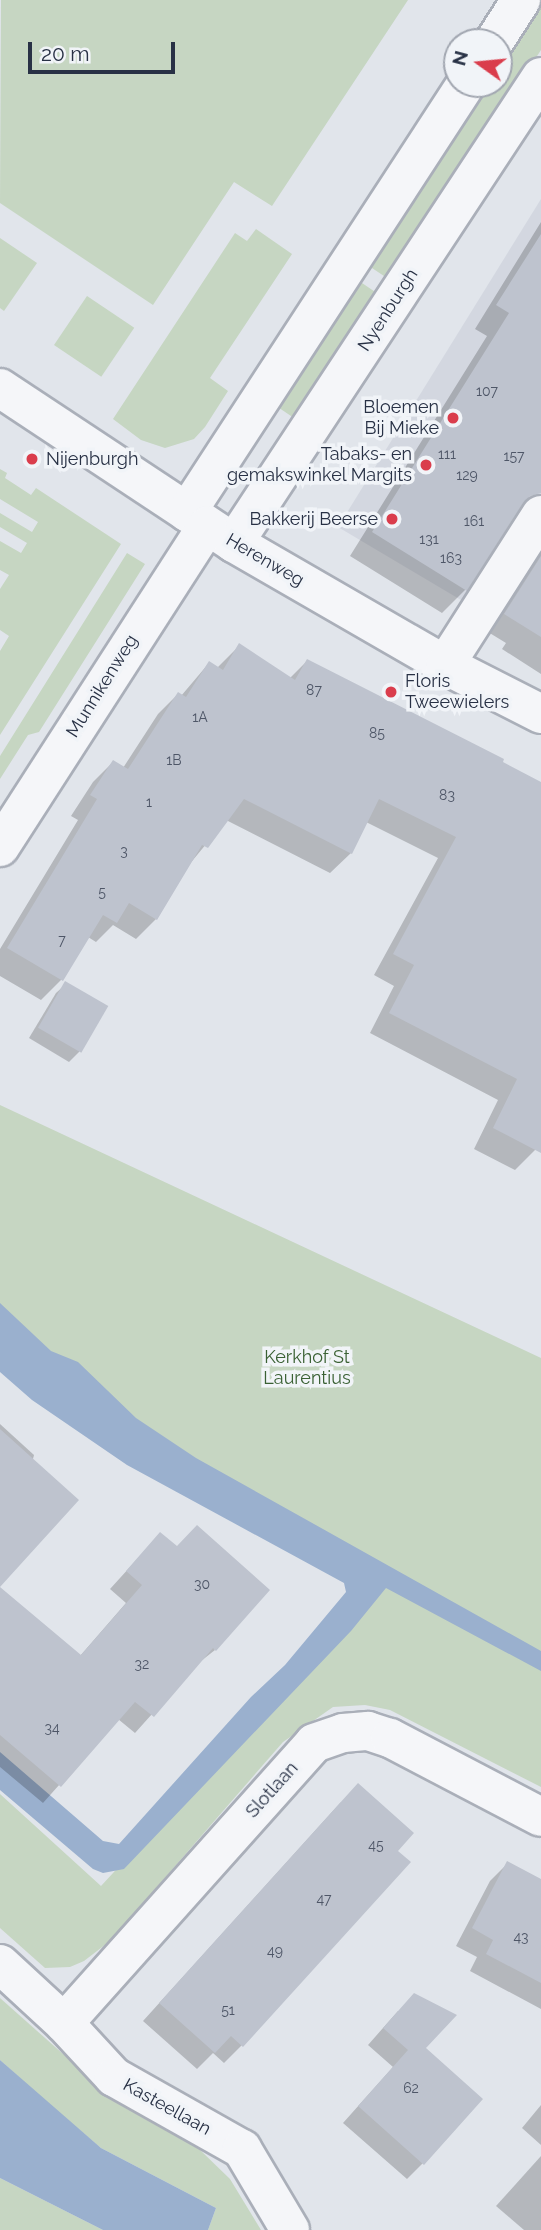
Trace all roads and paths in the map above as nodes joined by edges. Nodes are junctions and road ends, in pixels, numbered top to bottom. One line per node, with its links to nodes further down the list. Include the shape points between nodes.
1 (521, 0): 2 (street)
2 (503, 28)
3 (541, 77): 7 (street, Nyenburgh)
4 (458, 98): 7 (street)
5 (0, 388): 7 (street, Herenweg)
6 (541, 515): 8 (street)
7 (209, 527): 8 (street, Herenweg); 10 (street, Munnikenweg)
8 (445, 665): 9 (street, Herenweg)
9 (541, 714)
10 (0, 847)
11 (541, 1817): 13 (street, Slotlaan, via 390,1738 368,1731 314,1743)
12 (0, 1964): 13 (street, Kasteellaan)
13 (64, 2023): 14 (street, Kasteellaan, via 114,2077 242,2149)
14 (289, 2230)

